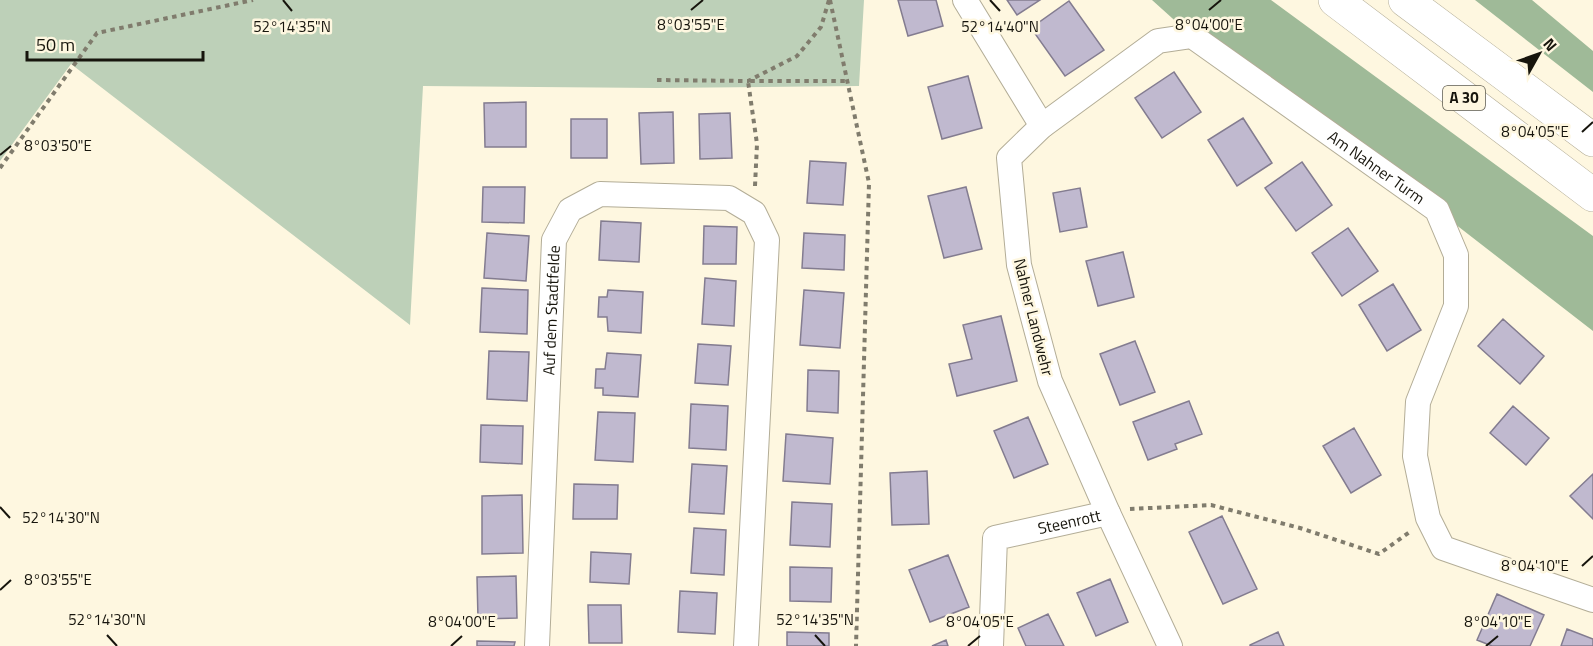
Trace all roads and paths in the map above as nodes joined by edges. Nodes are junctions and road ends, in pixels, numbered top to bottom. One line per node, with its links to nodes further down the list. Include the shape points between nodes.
1 (253, 0): 11 (path, via 97,33)
2 (830, 0): 7 (path, via 821,27 796,56); 8 (path)
3 (965, 0): 9 (street)
4 (1335, 0): 12 (highway, A 30)
5 (1405, 0): 10 (highway, A 30)
6 (657, 80): 7 (path)
7 (748, 81): 8 (path); 13 (path, via 757,144)
8 (848, 81): 19 (path, via 869,183)
9 (1041, 126): 14 (street, Nahner Landwehr, via 1009,158 1020,265 1050,381); 15 (street, Am Nahner Turm, via 1158,41 1192,36 1437,210 1456,255 1456,306 1418,402 1415,456)
10 (1593, 140)
11 (0, 168)
12 (1593, 195)
13 (754, 213): 17 (street, Auf dem Stadtfelde, via 729,198 600,194 570,210 554,240); 18 (street, via 767,240)
14 (1108, 513): 15 (path, via 1211,505 1379,554); 20 (street, Steenrott, via 995,538); 21 (street, Steenrott)
15 (1428, 518): 16 (street, Am Nahner Turm, via 1443,548)
16 (1593, 600)
17 (537, 646)
18 (746, 646)
19 (856, 646)
20 (991, 646)
21 (1170, 646)

